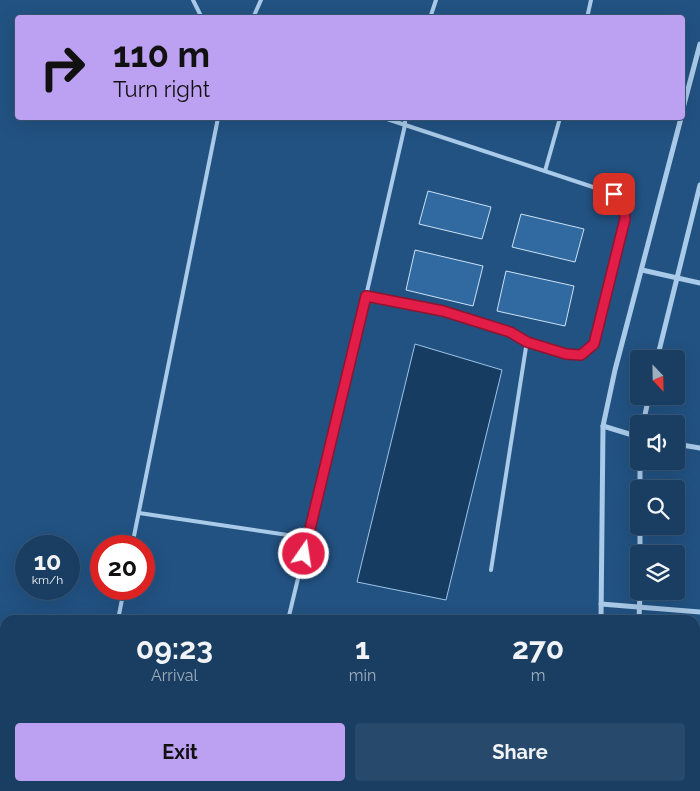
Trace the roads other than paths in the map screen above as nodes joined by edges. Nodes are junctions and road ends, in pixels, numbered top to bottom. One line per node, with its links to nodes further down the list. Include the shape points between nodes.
1 (193, 0): 5 (lane)
2 (261, 0): 6 (lane)
3 (436, 0): 7 (lane)
4 (591, 0): 8 (lane)
5 (200, 15)
6 (254, 15)
7 (431, 15)
8 (588, 15)
9 (700, 44): 10 (street)
10 (685, 101)
11 (218, 120): 29 (lane)
12 (390, 120): 16 (lane)
13 (405, 120): 16 (lane)
14 (559, 120): 17 (lane)
15 (680, 120): 19 (street)
16 (405, 125): 17 (lane); 22 (lane)
17 (545, 171): 23 (lane, via 614,194 624,208 625,219 594,344 581,355 566,354)
18 (700, 186): 20 (street)
19 (642, 270): 20 (street); 25 (street)
20 (676, 278): 21 (street); 24 (street)
21 (700, 282)
22 (366, 296): 23 (lane, via 443,311 510,332); 31 (lane)
23 (527, 342): 32 (lane)
24 (660, 350)
25 (603, 426): 26 (street); 35 (street)
26 (630, 434)
27 (685, 446): 28 (street)
28 (700, 448)
29 (139, 513): 30 (lane); 31 (lane)
30 (134, 535)
31 (308, 538): 39 (lane)
32 (491, 570)
33 (122, 600): 38 (lane)
34 (640, 600): 36 (street)
35 (601, 604): 36 (street); 40 (street)
36 (640, 607): 37 (street); 41 (street)
37 (700, 612)
38 (119, 615)
39 (289, 615)
40 (601, 615)
41 (640, 615)

